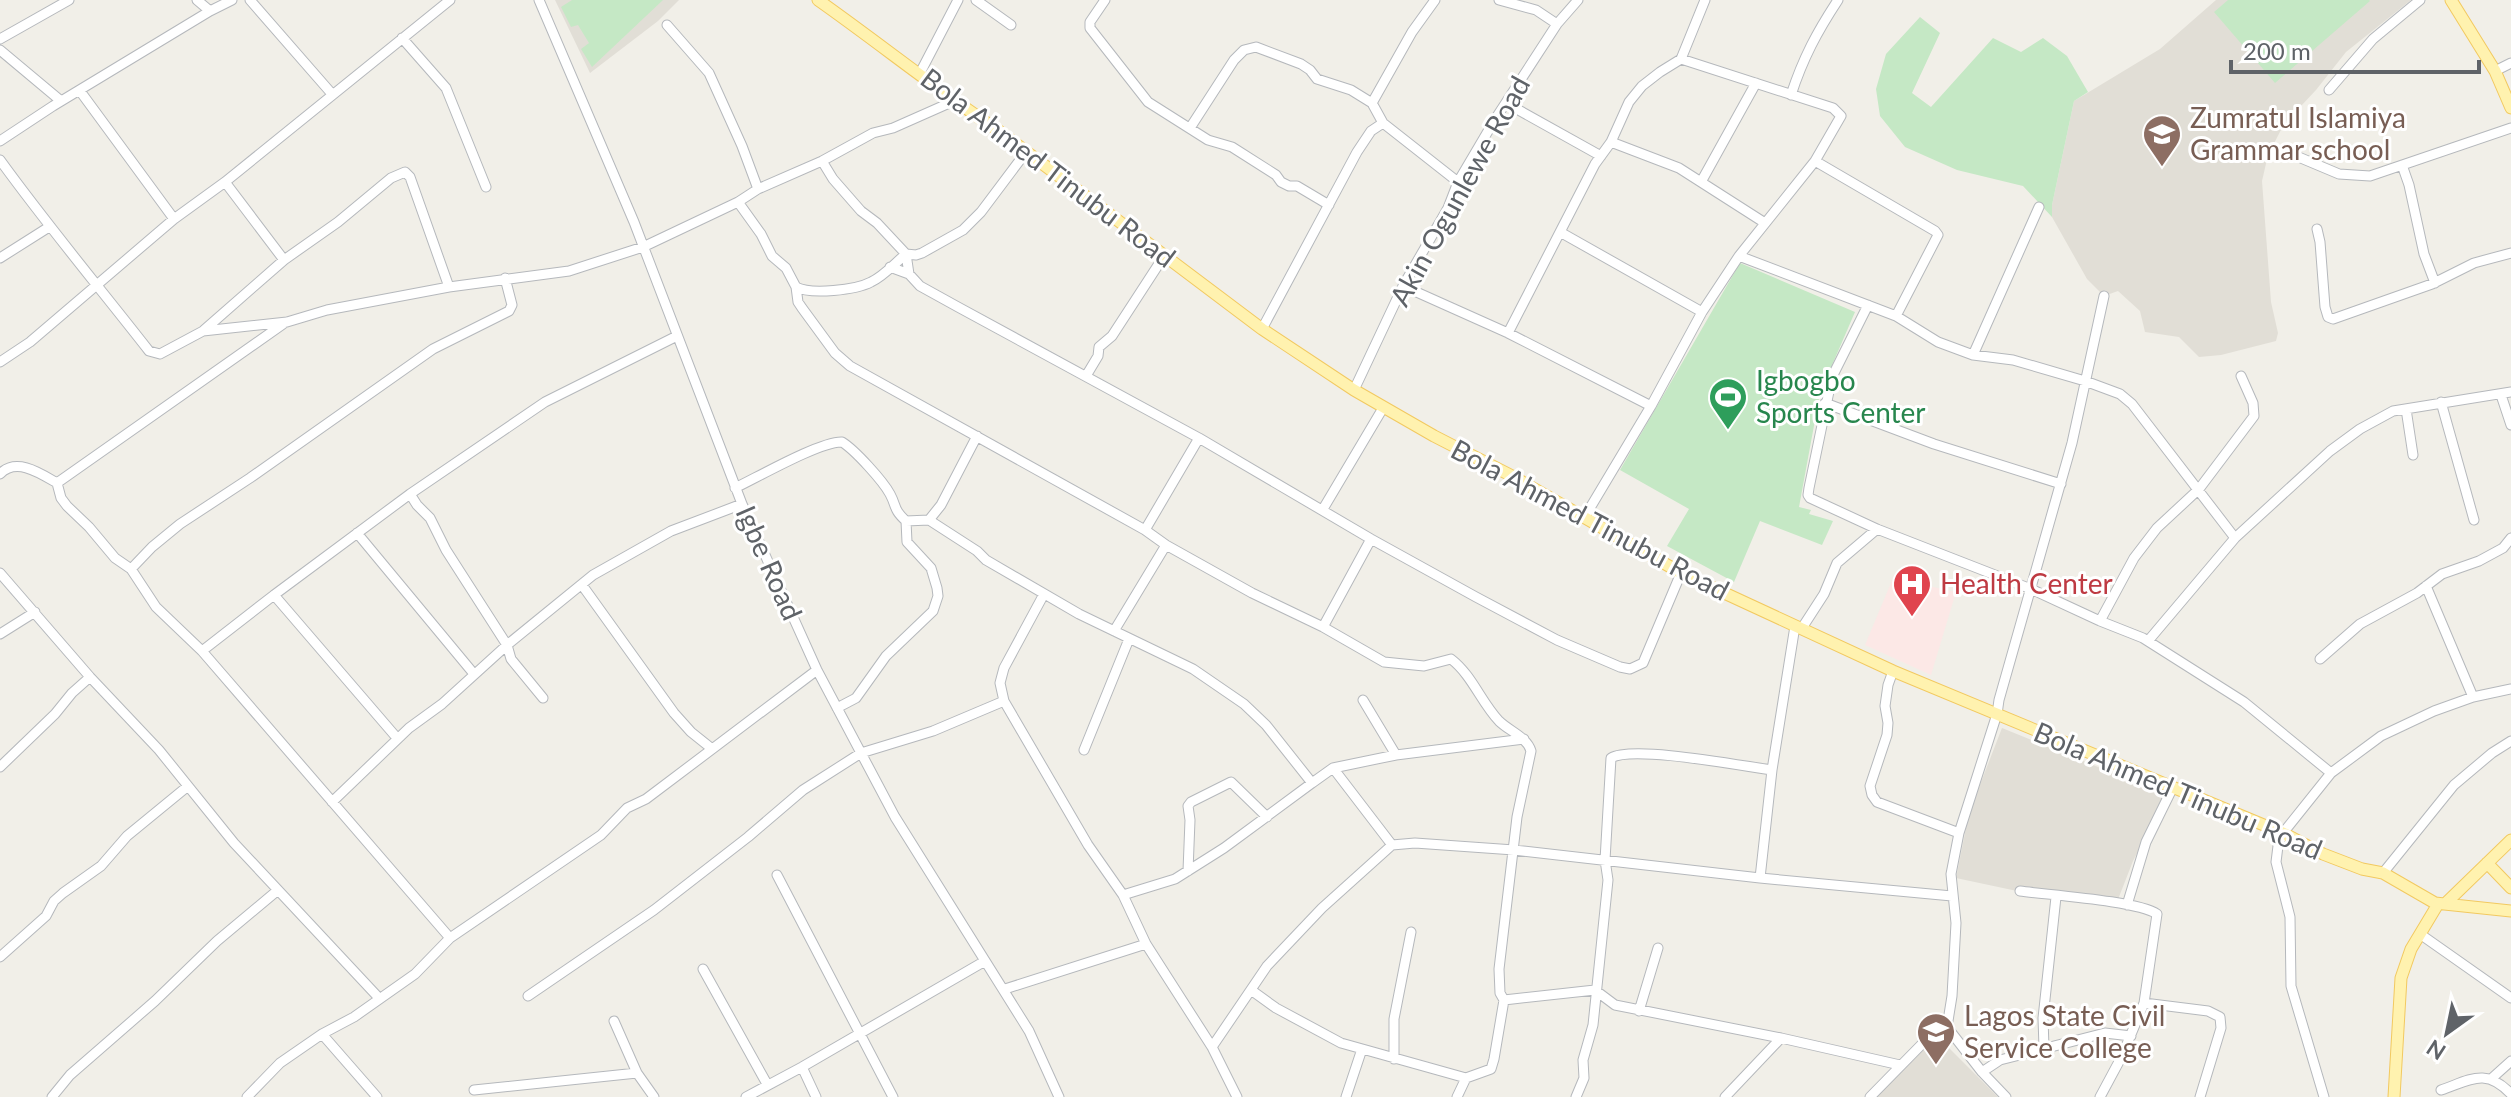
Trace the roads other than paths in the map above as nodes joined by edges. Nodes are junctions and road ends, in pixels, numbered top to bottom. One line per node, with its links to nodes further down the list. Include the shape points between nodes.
1 (69, 0): 23 (street)
2 (197, 0): 18 (street)
3 (232, 0): 18 (street)
4 (250, 0): 32 (street)
5 (450, 0): 22 (street)
6 (539, 0): 64 (street, Igbe Road)
7 (818, 0): 28 (main road, Bola Ahmed Tinubu Road)
8 (958, 0): 28 (street)
9 (976, 0): 21 (street)
10 (1105, 0): 40 (street, via 1090,28 1148,102)
11 (1435, 0): 36 (street)
12 (1499, 0): 19 (street, via 1536,10)
13 (1578, 0): 19 (street, Akin Ogunlewe Road)
14 (1705, 0): 25 (street)
15 (1838, 0): 33 (street, via 1813,39)
16 (2420, 0): 30 (street, via 2373,39)
17 (2451, 0): 27 (main road)
18 (210, 11): 31 (street)
19 (1557, 24): 37 (street, Akin Ogunlewe Road)
20 (667, 25): 55 (street, via 709,73)
21 (1011, 25)
22 (402, 38): 32 (street); 54 (street, via 446,88)
23 (0, 39)
24 (0, 50): 34 (street)
25 (1681, 59): 29 (street); 43 (street, via 1642,86)
26 (2511, 63): 27 (street)
27 (2495, 71): 38 (main road)
28 (920, 73): 35 (main road, Bola Ahmed Tinubu Road)
29 (1756, 83): 33 (street); 53 (street)
30 (2329, 90)
31 (80, 91): 34 (street); 59 (street)
32 (332, 94): 51 (street)
33 (1791, 95): 49 (street, via 1833,108 1841,116)
34 (61, 101): 42 (street)
35 (954, 101): 44 (main road, Bola Ahmed Tinubu Road); 48 (street, via 873,133)
36 (1372, 103): 39 (street); 40 (street, via 1317,79 1301,64 1256,47 1234,60)
37 (1506, 103): 46 (street); 52 (street, Akin Ogunlewe Road)
38 (2511, 108)
39 (1383, 123): 52 (street); 57 (street, via 1367,135)
40 (1190, 128): 57 (street)
41 (2511, 128): 50 (street)
42 (0, 141)
43 (1611, 142): 46 (street); 53 (street)
44 (1026, 152): 66 (street, via 963,230 922,253); 67 (main road, Bola Ahmed Tinubu Road)
45 (2289, 153): 50 (street, via 2339,174 2370,176)
46 (1601, 156): 63 (street)
47 (0, 160): 61 (street)
48 (822, 161): 55 (street); 66 (street, via 861,211)
49 (1815, 161): 60 (street); 82 (street, via 1938,235)
50 (2402, 165): 74 (street)
51 (225, 182): 59 (street); 70 (street)
52 (1458, 182): 76 (street, Akin Ogunlewe Road)
53 (1701, 182): 60 (street)
54 (486, 187)
55 (758, 189): 56 (street)
56 (738, 202): 64 (street); 78 (street)
57 (1329, 205): 84 (street)
58 (2039, 207): 88 (street)
59 (174, 219): 75 (street)
60 (1765, 223): 68 (street)
61 (49, 227): 69 (street); 75 (street)
62 (2317, 229): 74 (street, via 2330,319)
63 (1560, 232): 81 (street); 86 (street)
64 (643, 247): 73 (street, via 569,271); 87 (street, Igbe Road)
65 (2511, 253): 74 (street, via 2474,263)
66 (906, 254): 71 (street); 72 (street)
67 (1164, 256): 84 (main road, Bola Ahmed Tinubu Road); 90 (street, via 1112,336 1099,347)
68 (1739, 256): 80 (street); 81 (street)
69 (0, 258)
70 (284, 260): 77 (street, via 405,172); 85 (street)
71 (890, 267): 72 (street); 78 (street, via 863,285 816,292)
72 (909, 274): 90 (street, via 932,293)
73 (505, 278): 77 (street); 123 (street, via 509,311 433,349 180,524)
74 (2435, 283)
75 (98, 284): 85 (street, via 155,354); 89 (street)
76 (1403, 286): 86 (street); 93 (street, Akin Ogunlewe Road)
77 (449, 287): 83 (street)
78 (796, 287): 101 (street, via 802,308 850,366)
79 (2104, 296): 92 (street)
80 (1868, 305): 82 (street); 96 (street, via 1832,377)
81 (1702, 312): 97 (street)
82 (1896, 316): 88 (street, via 1938,342)
83 (287, 322): 85 (street); 105 (street)
84 (1262, 329): 93 (main road, Bola Ahmed Tinubu Road)
85 (203, 331)
86 (1508, 333): 97 (street)
87 (677, 336): 107 (street, Igbe Road); 109 (street, via 545,402)
88 (1973, 355): 92 (street, via 2013,360)
89 (0, 362)
90 (1086, 376): 102 (street)
91 (2241, 376): 108 (street, via 2254,416)
92 (2085, 381): 106 (street); 108 (street, via 2127,399)
93 (1354, 390): 98 (main road, Bola Ahmed Tinubu Road)
94 (2506, 394): 95 (street); 100 (street)
95 (2441, 402): 99 (street); 114 (street)
96 (1825, 403): 106 (street); 116 (street, via 1808,495)
97 (1651, 406): 112 (street)
98 (1383, 408): 111 (street); 112 (main road, Bola Ahmed Tinubu Road)
99 (2406, 409): 103 (street); 119 (street, via 2393,411 2330,451)
100 (2511, 425)
101 (977, 436): 113 (street); 117 (street)
102 (1199, 438): 111 (street); 117 (street)
103 (2413, 455)
104 (0, 474): 105 (street, via 16,466)
105 (57, 483): 123 (street, via 67,506)
106 (2061, 484): 128 (street)
107 (735, 488): 110 (street, Igbe Road); 115 (street, via 839,441 864,460)
108 (2199, 489): 119 (street); 132 (street, via 2134,558)
109 (410, 494): 118 (street); 139 (street)
110 (742, 504): 126 (street, via 671,531 605,566); 142 (street, Igbe Road)
111 (1323, 509): 121 (street)
112 (1584, 518): 125 (main road, Bola Ahmed Tinubu Road)
113 (929, 520): 115 (street); 129 (street)
114 (2474, 520)
115 (906, 521): 151 (street, via 907,542 931,568 937,602 886,656 856,698)
116 (1877, 529): 128 (street); 134 (street, via 1837,563 1824,594)
117 (1145, 530): 122 (street)
118 (357, 533): 130 (street); 144 (street)
119 (2235, 538): 138 (street)
120 (2511, 538): 127 (street, via 2503,548)
121 (1371, 539): 125 (street, via 1557,640 1630,669 1647,657); 133 (street)
122 (1166, 545): 133 (street); 135 (street)
123 (131, 569): 140 (street, via 156,607)
124 (0, 573): 131 (street)
125 (1681, 573): 134 (main road, Bola Ahmed Tinubu Road)
126 (582, 585): 139 (street); 156 (street, via 674,713)
127 (2426, 586): 141 (street, via 2360,624); 147 (street)
128 (2031, 589): 132 (street); 152 (street)
129 (1044, 594): 135 (street); 150 (street, via 1004,668)
130 (274, 595): 140 (street); 153 (street)
131 (35, 612): 136 (street); 145 (street)
132 (2100, 621): 138 (street)
133 (1323, 627): 154 (street, via 1384,662 1424,666 1451,659 1496,719)
134 (1798, 627): 143 (main road, Bola Ahmed Tinubu Road); 162 (street)
135 (1114, 631): 137 (street)
136 (0, 634)
137 (1129, 639): 157 (street); 164 (street, via 1193,669 1244,704)
138 (2148, 641): 163 (street, via 2244,702)
139 (507, 645): 144 (street); 148 (street, via 511,659)
140 (202, 651): 167 (street)
141 (2320, 659)
142 (817, 670): 151 (street, Igbe Road); 156 (street)
143 (1893, 671): 152 (main road, Bola Ahmed Tinubu Road); 169 (street, via 1885,706 1888,729 1870,786 1872,795 1877,802)
144 (474, 674): 153 (street)
145 (90, 677): 160 (street); 165 (street)
146 (2511, 689): 147 (street)
147 (2473, 697): 163 (street, via 2381,736)
148 (543, 698)
149 (1363, 700): 159 (street)
150 (1004, 701): 158 (street); 183 (street)
151 (837, 708): 158 (street, Igbe Road)
152 (1997, 714): 166 (main road, Bola Ahmed Tinubu Road); 169 (street)
153 (397, 738): 167 (street)
154 (1524, 739): 159 (street); 173 (street, via 1531,751)
155 (2511, 741): 177 (street, via 2454,785)
156 (711, 748): 191 (street, via 627,808 601,835)
157 (1084, 750)
158 (861, 753): 195 (street, Igbe Road); 200 (street, via 803,790 654,910)
159 (1396, 755): 161 (street)
160 (0, 767)
161 (1333, 768): 164 (street); 172 (street)
162 (1772, 770): 174 (street, via 1660,756 1613,756); 179 (street)
163 (2331, 773): 170 (street)
164 (1312, 783): 168 (street)
165 (188, 786): 181 (street); 194 (street, via 127,836 101,866 54,901 46,916)
166 (2173, 787): 170 (main road, Bola Ahmed Tinubu Road); 187 (street, via 2146,842)
167 (332, 802): 191 (street)
168 (1267, 817): 176 (street); 176 (street, via 1231,782 1191,802)
169 (1959, 833): 184 (street)
170 (2283, 833): 177 (main road, Bola Ahmed Tinubu Road, via 2323,854); 246 (street, via 2276,862 2290,917 2291,986)
171 (2511, 840): 175 (main road)
172 (1392, 845): 173 (street); 198 (street, via 1322,908)
173 (1514, 850): 174 (street); 203 (street, via 1499,969)
174 (1605, 860): 179 (street); 199 (street, via 1608,880)
175 (2487, 863): 180 (main road); 186 (main road)
176 (1188, 871): 183 (street)
177 (2383, 873): 186 (main road, Bola Ahmed Tinubu Road)
178 (777, 875): 208 (street)
179 (1760, 878): 184 (street)
180 (2511, 888)
181 (278, 890): 201 (street); 228 (street, via 70,1075)
182 (2020, 891): 185 (street)
183 (1123, 895): 192 (street)
184 (1952, 896): 207 (street, via 1956,923)
185 (2056, 897): 187 (street); 213 (street)
186 (2442, 904): 188 (main road); 189 (main road)
187 (2127, 905): 204 (street, via 2157,914)
188 (2511, 911)
189 (2422, 930): 202 (street); 247 (main road, via 2401,978)
190 (1411, 932): 215 (street, via 1394,1019)
191 (450, 938): 201 (street, via 415,974)
192 (1146, 944): 197 (street); 212 (street)
193 (1658, 948): 205 (street)
194 (0, 957)
195 (985, 961): 197 (street, Igbe Road); 208 (street)
196 (703, 969): 224 (street)
197 (1005, 989): 236 (street, Igbe Road)
198 (1251, 990): 212 (street); 214 (street, via 1341,1043)
199 (1595, 990): 203 (street); 205 (street, via 1615,1005); 240 (street, via 1584,1078)
200 (528, 996)
201 (379, 998): 209 (street)
202 (2511, 998)
203 (1504, 1000): 221 (street, via 1493,1064)
204 (2144, 1003): 210 (street); 245 (street, via 2220,1017)
205 (1639, 1011): 211 (street)
206 (614, 1021): 220 (street)
207 (1947, 1027): 217 (street); 219 (street)
208 (860, 1033): 218 (street); 235 (street)
209 (322, 1034): 229 (street, via 280,1063); 230 (street)
210 (2131, 1036): 213 (street, via 2105,1033); 244 (street)
211 (1781, 1038): 217 (street); 241 (street)
212 (1212, 1047): 237 (street)
213 (2044, 1048): 219 (street, via 2000,1060)
214 (1362, 1049): 215 (street); 238 (street)
215 (1394, 1059): 221 (street)
216 (2511, 1061): 222 (street)
217 (1900, 1065): 242 (street)
218 (802, 1067): 224 (street); 234 (street)
219 (1982, 1072): 243 (street)
220 (637, 1073): 223 (street); 232 (street)
221 (1466, 1078): 239 (street)
222 (2491, 1079): 226 (street, via 2475,1076); 227 (street)
223 (545, 1084): 225 (street); 231 (street)
224 (767, 1084): 233 (street)
225 (474, 1090)
226 (2441, 1090)
227 (2511, 1094)
228 (52, 1097)
229 (247, 1097)
230 (377, 1097)
231 (536, 1097)
232 (654, 1097)
233 (746, 1097)
234 (816, 1097)
235 (893, 1097)
236 (1059, 1097)
237 (1237, 1097)
238 (1346, 1097)
239 (1457, 1097)
240 (1576, 1097)
241 (1725, 1097)
242 (1870, 1097)
243 (2006, 1097)
244 (2100, 1097)
245 (2200, 1097)
246 (2324, 1097)
247 (2394, 1097)

